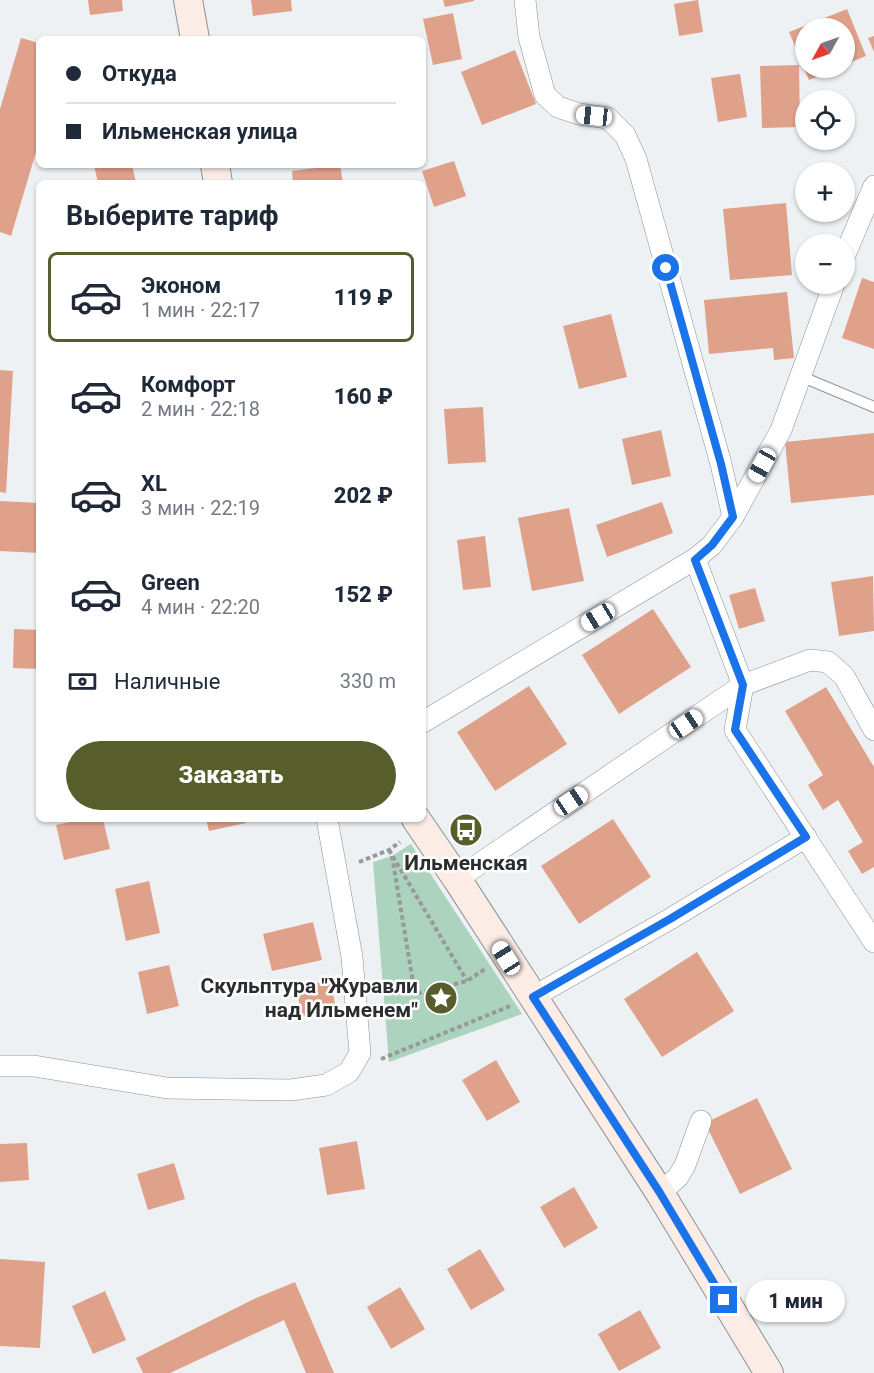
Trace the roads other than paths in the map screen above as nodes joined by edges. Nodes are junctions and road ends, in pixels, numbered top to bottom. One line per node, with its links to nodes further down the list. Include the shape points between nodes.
1 (188, 0): 3 (main road)
2 (525, 0): 9 (street, via 529,37 545,94 558,107 609,118 625,135 636,159)
3 (194, 36)
4 (874, 186): 5 (street)
5 (854, 234)
6 (830, 294): 7 (street)
7 (800, 376): 8 (lane); 9 (street, via 781,430)
8 (874, 407)
9 (733, 517): 10 (street)
10 (695, 560): 11 (street); 12 (street)
11 (743, 685): 13 (street, via 810,660 828,662 843,676); 16 (street, via 735,730); 17 (street)
12 (426, 720)
13 (874, 730)
14 (327, 822): 20 (street, via 352,957 360,1053 349,1072 326,1085 291,1090 167,1088 34,1066)
15 (419, 824): 17 (main road)
16 (806, 837): 18 (street); 19 (street)
17 (457, 879): 19 (main road)
18 (874, 942)
19 (533, 997): 22 (main road)
20 (0, 1066)
21 (701, 1121): 22 (street, via 685,1165)
22 (660, 1193): 23 (main road)
23 (769, 1373)

